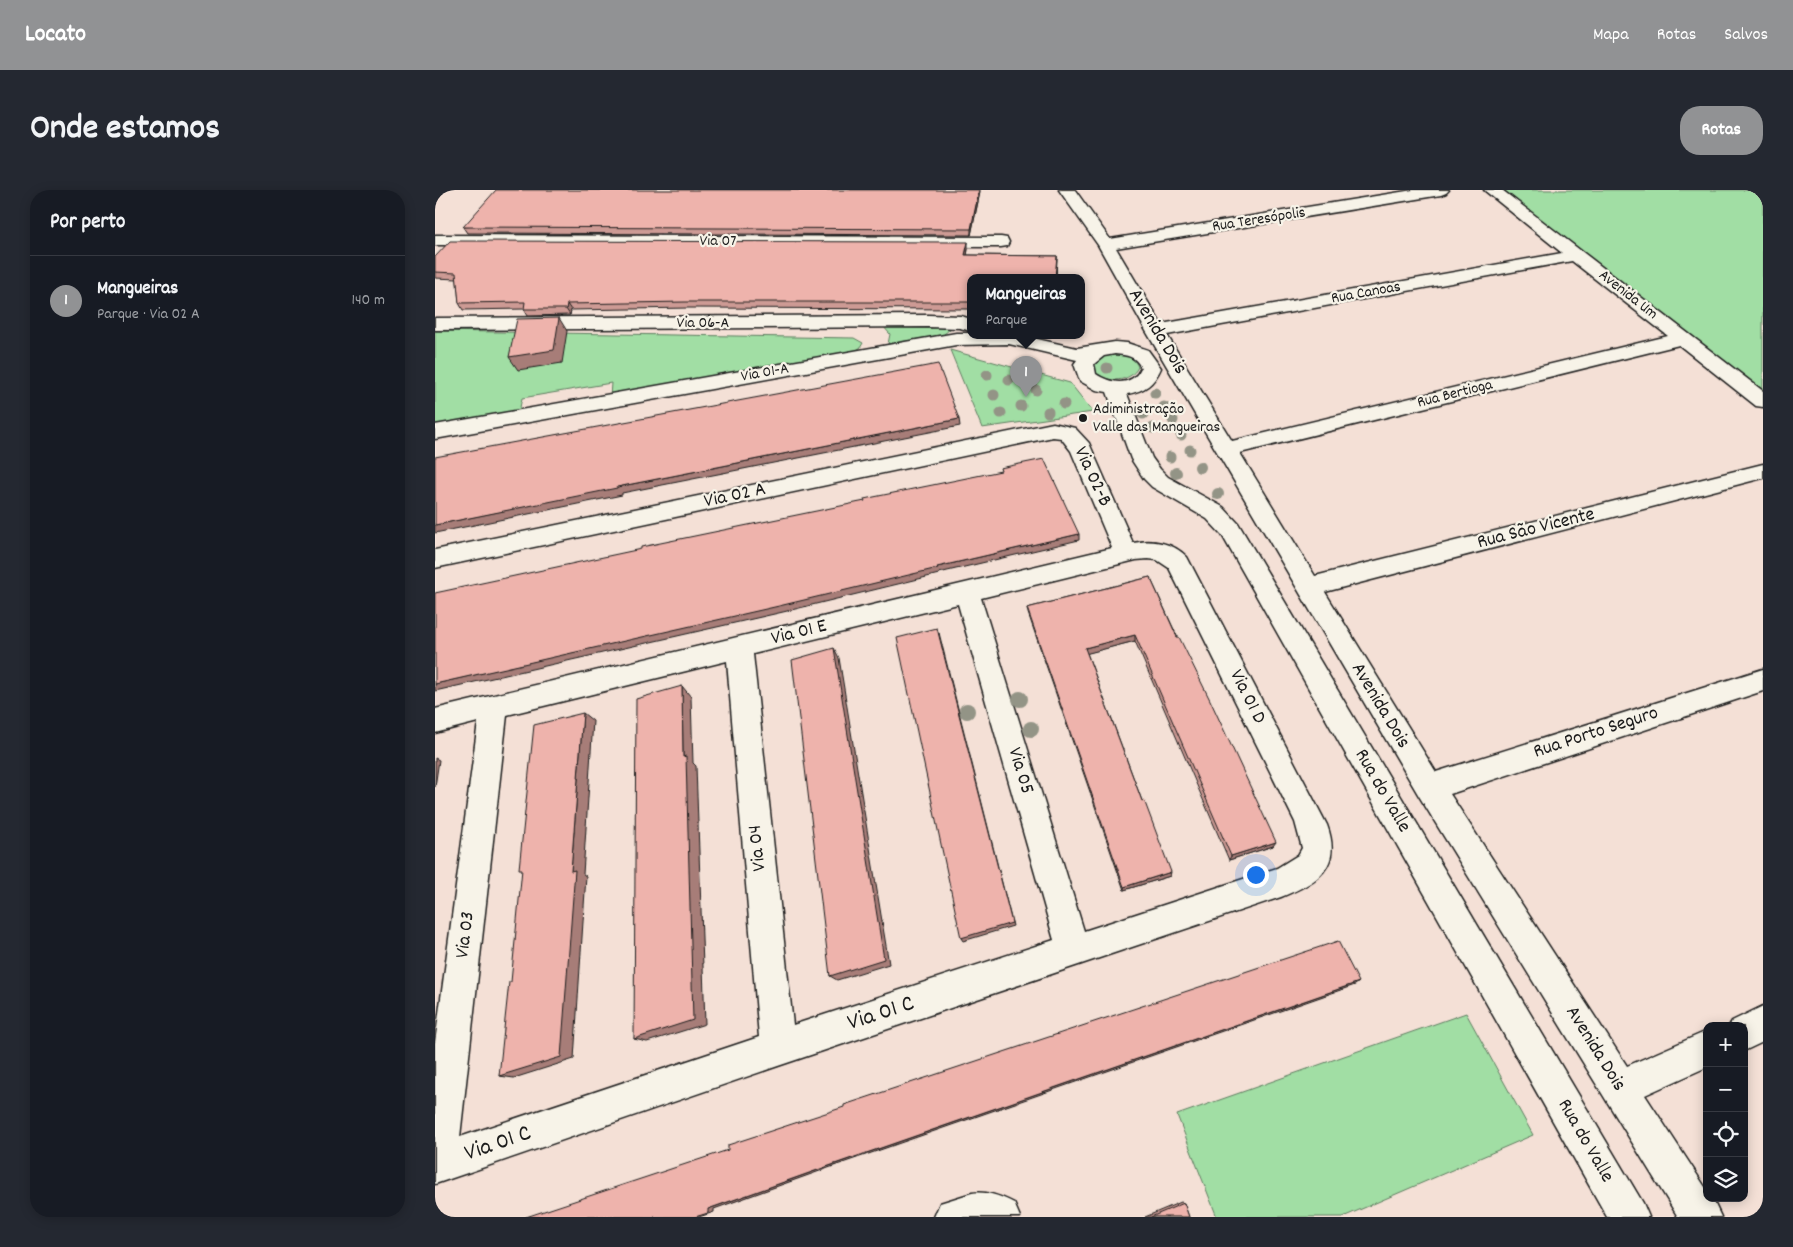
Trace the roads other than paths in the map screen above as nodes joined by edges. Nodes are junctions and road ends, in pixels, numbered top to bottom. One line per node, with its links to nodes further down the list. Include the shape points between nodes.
1 (1067, 190): 6 (street, Avenida Dois)
2 (1441, 190): 6 (street, Rua Teresópolis)
3 (1492, 190): 7 (street, Avenida Um)
4 (435, 240): 5 (street, Via 07)
5 (1001, 242)
6 (1106, 245): 11 (street, Avenida Dois)
7 (1577, 255): 11 (street, Rua Canoas); 12 (street, Avenida Um)
8 (850, 322): 9 (street, Via 06-A); 10 (street, Via 06-A); 21 (street, via 869,328 876,340 868,350)
9 (435, 324)
10 (967, 324)
11 (1155, 331): 27 (street, Avenida Dois)
12 (1683, 338): 24 (street, Avenida Um); 27 (street, Rua Bertioga)
13 (967, 339): 21 (street, Via 01-A)
14 (992, 339): 22 (street, via 1001,349 1020,357 1074,370)
15 (1013, 339): 18 (street)
16 (1038, 339): 18 (street)
17 (1077, 339): 19 (street)
18 (1025, 342): 20 (street, via 1077,354)
19 (1115, 348): 20 (street); 23 (street, via 1136,351 1144,356 1151,368 1136,385)
20 (1095, 352): 22 (street, via 1084,364)
21 (849, 358): 25 (street, Via 01-A)
22 (1087, 377): 23 (street, via 1103,386)
23 (1115, 388): 49 (street, Rua do Valle, via 1136,445 1152,474 1160,482 1215,513 1230,529)
24 (1763, 401)
25 (435, 432)
26 (1035, 432): 30 (street, Via 02-B, via 1063,431 1073,437 1081,448); 31 (street, Via 02 A)
27 (1227, 449): 32 (street, Avenida Dois)
28 (1763, 471): 32 (street, Rua São Vicente)
29 (1163, 551): 30 (street, Via 01 E, via 1144,550); 39 (street, Via 01 D, via 1178,563 1298,798 1314,832)
30 (1126, 554): 33 (street, Via 01 E)
31 (435, 559)
32 (1308, 587): 38 (street, Avenida Dois)
33 (967, 592): 34 (street, Via 01 E); 40 (street, Via 05)
34 (739, 648): 36 (street, Via 01 E); 43 (street, Via 04)
35 (1763, 680): 38 (street, Rua Porto Seguro)
36 (494, 706): 37 (street, Via 01 E); 46 (street, Via 03)
37 (435, 720)
38 (1429, 787): 45 (street, Avenida Dois)
39 (1317, 852): 40 (street, Via 01 C, via 1313,863 1297,876)
40 (1073, 950): 43 (street, Via 01 C)
41 (1763, 1024): 42 (street)
42 (1748, 1031)
43 (778, 1048): 46 (street, Via 01 C)
44 (1703, 1051): 45 (street)
45 (1620, 1088): 50 (street, Avenida Dois)
46 (437, 1164)
47 (954, 1217): 48 (street, via 989,1212)
48 (1000, 1217)
49 (1629, 1217)
50 (1701, 1217)

